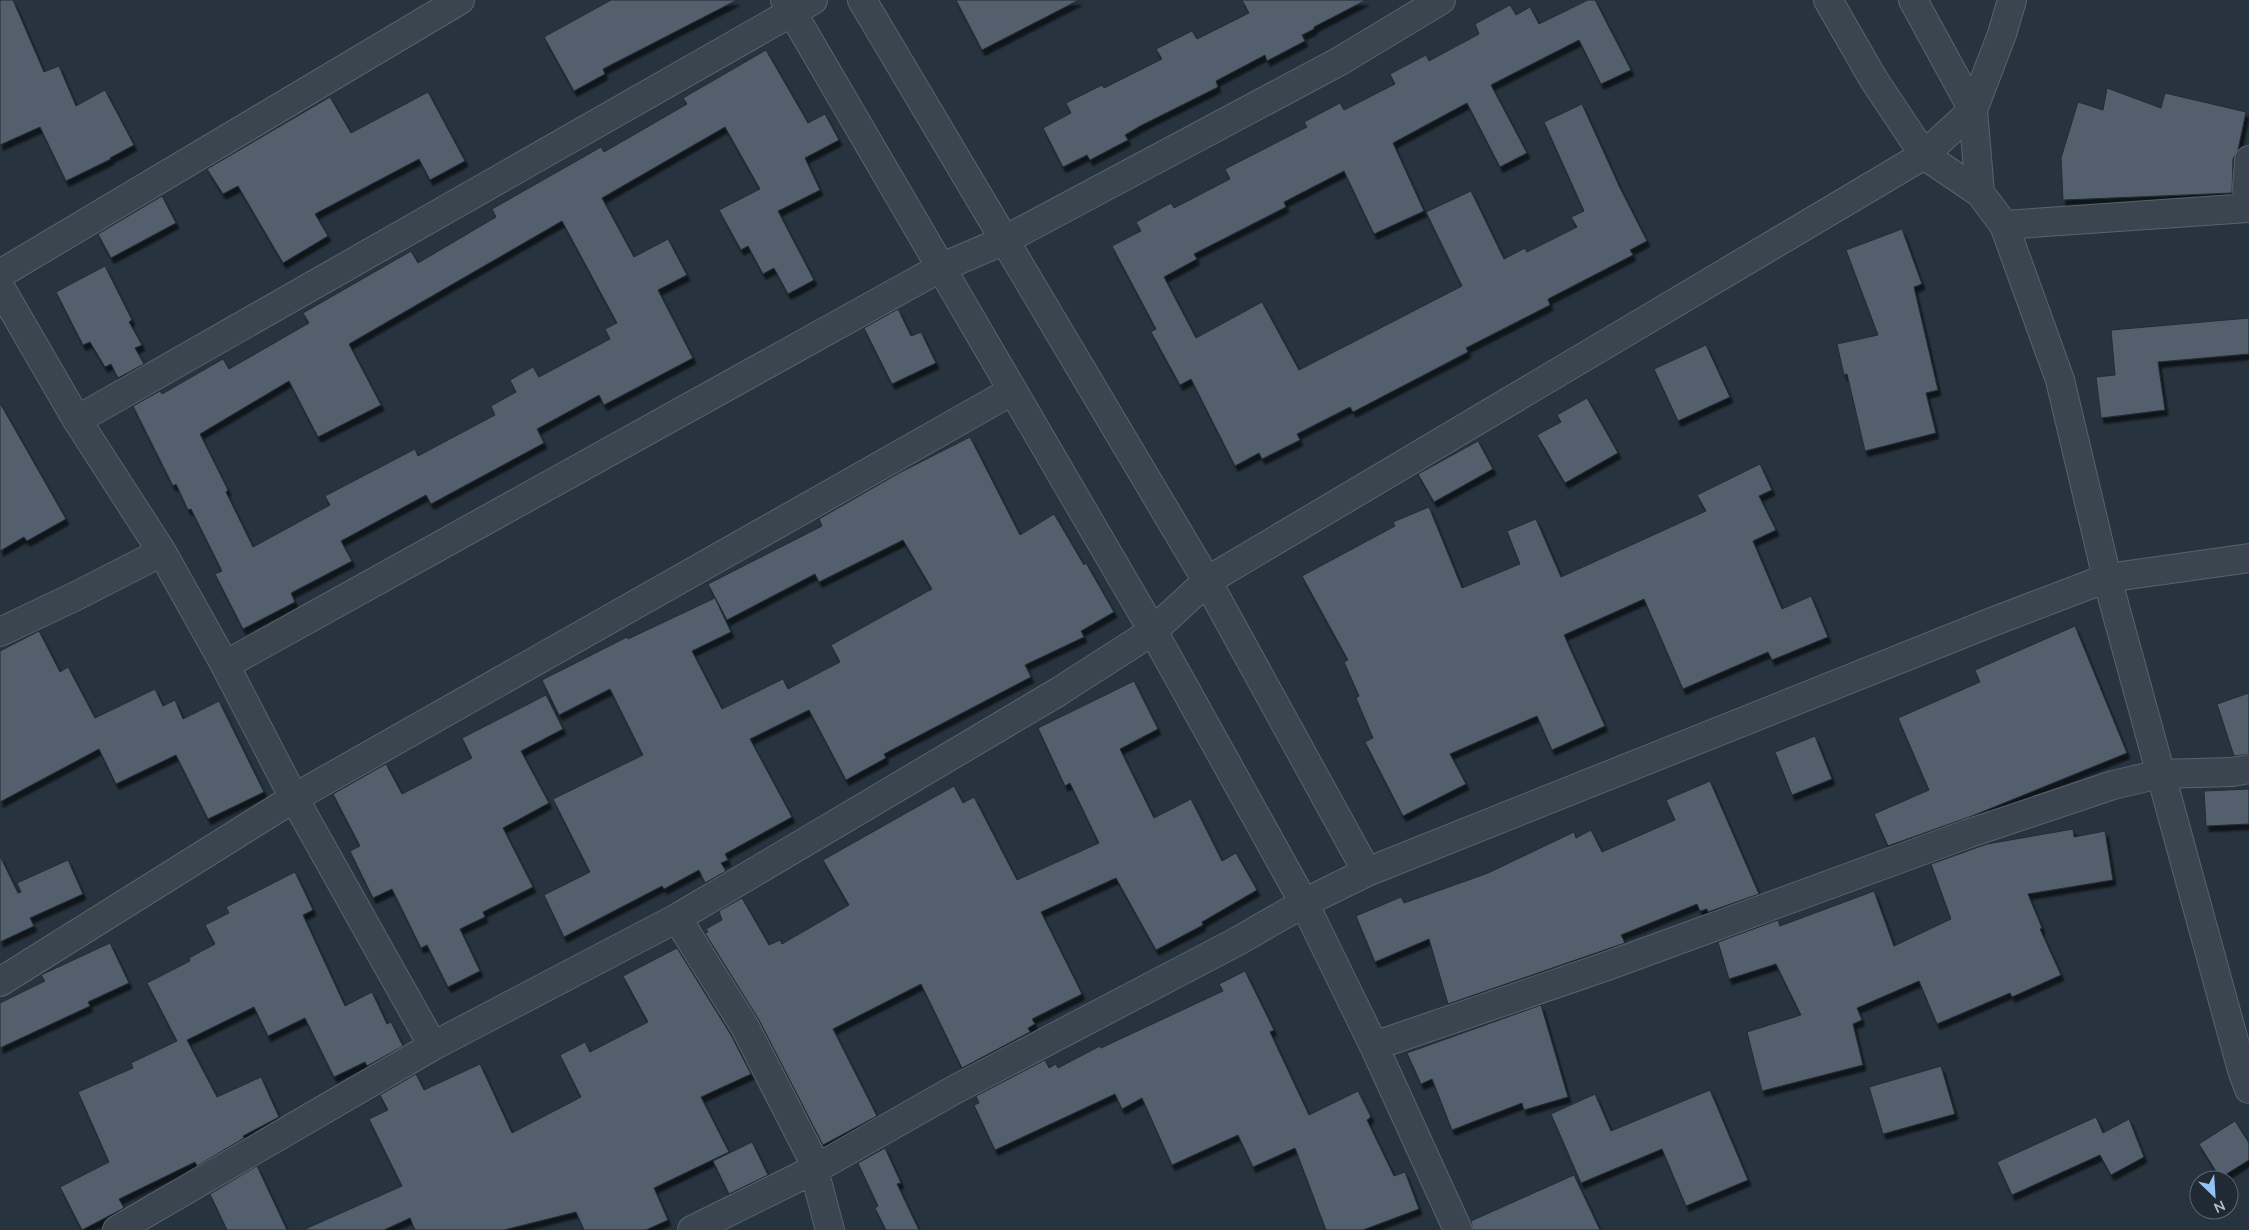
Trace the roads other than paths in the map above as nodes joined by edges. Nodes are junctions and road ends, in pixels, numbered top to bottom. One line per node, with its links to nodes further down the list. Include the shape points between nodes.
1 (460, 0): 16 (street)
2 (862, 0): 14 (street)
3 (1828, 0): 9 (street, via 1874,80)
4 (1913, 0): 8 (street)
5 (2012, 0): 8 (street)
6 (796, 4): 15 (street); 19 (street)
7 (1427, 4): 14 (street, via 1340,61)
8 (1973, 110): 9 (street); 11 (street)
9 (1924, 155): 11 (street); 23 (street)
10 (2249, 160): 12 (street)
11 (1980, 193): 13 (street)
12 (2249, 208): 13 (street)
13 (2004, 225): 22 (street, via 2060,380)
14 (1003, 240): 15 (street); 23 (street)
15 (940, 268): 18 (street); 26 (street)
16 (0, 274)
17 (0, 287): 19 (street)
18 (1012, 391): 25 (street); 29 (street)
19 (77, 420): 20 (street)
20 (162, 552): 24 (street); 26 (street)
21 (2249, 558): 22 (street)
22 (2107, 578): 28 (street); 30 (street)
23 (1207, 581): 25 (street); 30 (street)
24 (0, 632)
25 (1153, 632): 31 (street); 32 (street, via 1058,692)
26 (224, 665): 29 (street)
27 (2249, 769): 28 (street)
28 (2160, 774): 35 (street, via 2113,785 1967,834 1610,965); 36 (street)
29 (294, 798): 33 (street); 34 (street)
30 (1367, 872): 31 (street)
31 (1304, 902): 35 (street); 37 (street, via 1236,942 954,1090)
32 (677, 918): 34 (street); 37 (street, via 745,1027)
33 (0, 982)
34 (433, 1046): 38 (street)
35 (1374, 1046): 41 (street)
36 (2249, 1089)
37 (815, 1169): 39 (street); 40 (street)
38 (117, 1230)
39 (692, 1230)
40 (830, 1230)
41 (1458, 1230)

